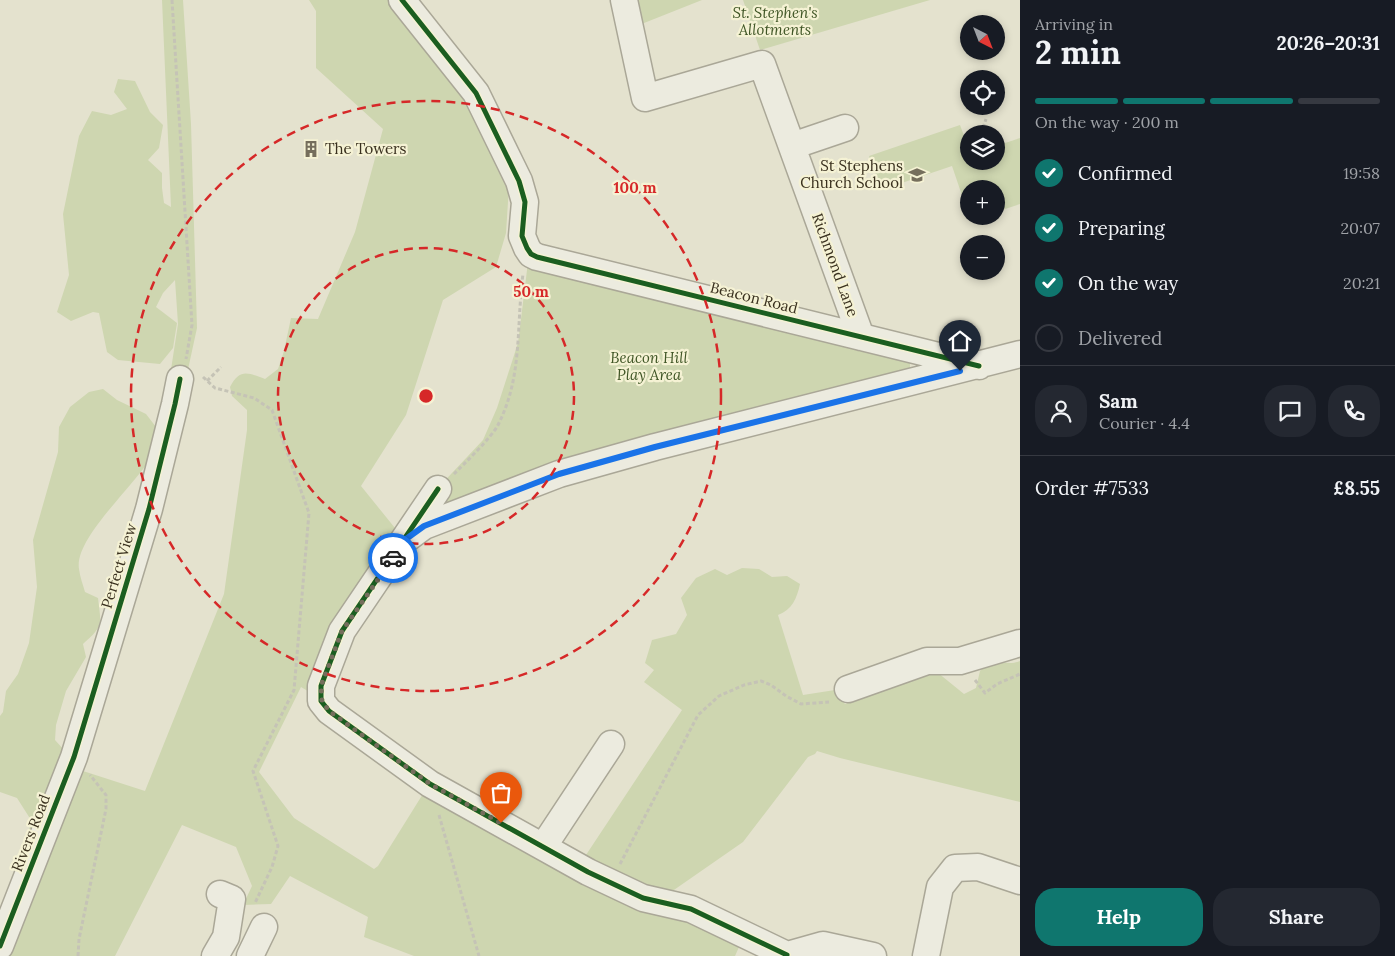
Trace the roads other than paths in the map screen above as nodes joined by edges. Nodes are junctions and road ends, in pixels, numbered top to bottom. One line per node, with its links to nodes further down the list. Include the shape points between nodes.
1 (402, 0): 5 (street, Beacon Road, via 476,92 519,181 525,202 522,236 531,254)
2 (624, 0): 4 (street, Richmond Lane, via 645,98 762,64)
3 (844, 128): 4 (street)
4 (792, 146): 5 (street, Richmond Lane)
5 (860, 337): 7 (street, Beacon Road)
6 (1020, 354): 7 (street)
7 (979, 366): 10 (street, via 559,474 424,526)
8 (180, 379): 14 (street, Perfect View, via 149,509)
9 (438, 489): 10 (street)
10 (406, 539): 15 (street, via 342,631 321,686 322,701 329,711 430,784)
11 (1020, 644): 12 (street, via 960,661 927,661)
12 (851, 688)
13 (611, 744): 15 (street)
14 (74, 758): 19 (street, Rivers Road)
15 (543, 847): 20 (street, via 643,898 691,909)
16 (1020, 881): 24 (street, via 978,867 955,868 940,886)
17 (220, 894): 21 (street, via 232,899 226,937)
18 (264, 928): 22 (street)
19 (0, 946)
20 (786, 955): 23 (street, via 823,945)
21 (215, 956)
22 (250, 956)
23 (873, 956)
24 (926, 956)

